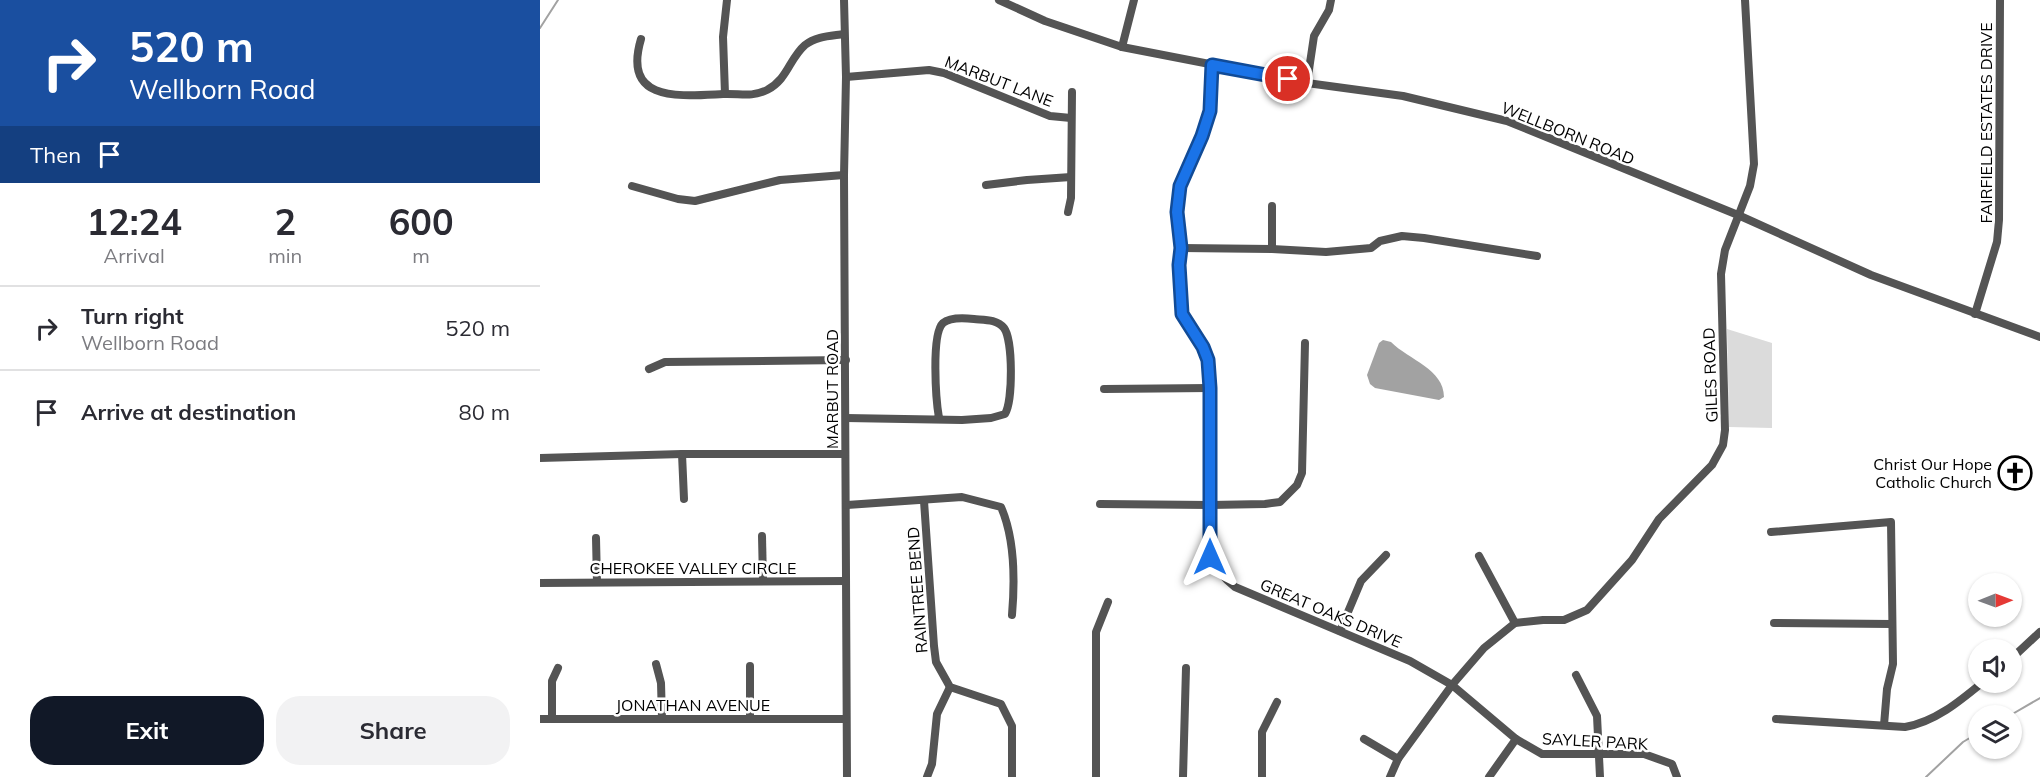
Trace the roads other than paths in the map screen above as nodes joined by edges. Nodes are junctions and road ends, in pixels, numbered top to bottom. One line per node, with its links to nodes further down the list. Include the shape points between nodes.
1 (727, 0): 15 (street)
2 (844, 0): 8 (street, MARBUT ROAD)
3 (999, 0): 10 (street, WELLBORN ROAD, via 1045,21)
4 (1134, 0): 10 (street)
5 (1331, 0): 13 (street, via 1314,36)
6 (1745, 0): 23 (street, GILES ROAD, via 1754,164)
7 (2000, 0): 27 (street, FAIRFIELD ESTATES DRIVE, via 1999,220 1997,242)
8 (844, 34): 12 (street, MARBUT ROAD); 15 (street, via 820,37 806,45 781,82 766,90 750,95)
9 (641, 39): 15 (street, via 636,60 644,84 658,92 679,96)
10 (1122, 47): 11 (street, WELLBORN ROAD)
11 (1212, 65): 13 (street, WELLBORN ROAD); 24 (street, GREAT OAKS DRIVE, via 1210,111 1180,186 1177,212)
12 (846, 77): 16 (street, MARBUT LANE, via 928,70 1050,116); 17 (street, MARBUT ROAD)
13 (1307, 83): 23 (street, WELLBORN ROAD, via 1403,96 1507,122)
14 (1072, 92): 16 (street)
15 (724, 94)
16 (1071, 118): 18 (street)
17 (844, 175): 20 (street, via 780,180 695,201); 30 (street, MARBUT ROAD)
18 (1071, 177): 19 (street); 22 (street)
19 (987, 185)
20 (632, 186)
21 (1272, 206): 25 (street)
22 (1068, 212)
23 (1738, 216): 27 (street, WELLBORN ROAD, via 1871,275); 55 (street, GILES ROAD, via 1725,250 1722,274 1726,413 1723,445 1712,465 1659,519 1632,560 1587,610 1564,620)
24 (1181, 248): 25 (street); 32 (street, GREAT OAKS DRIVE, via 1182,314 1208,360)
25 (1272, 249): 26 (street, via 1326,252 1371,248 1380,241 1402,236)
26 (1537, 256)
27 (1975, 314): 28 (street, WELLBORN ROAD)
28 (2040, 337)
29 (1305, 343): 43 (street, via 1302,473 1297,485 1280,502)
30 (846, 360): 31 (street, via 665,362); 34 (street, MARBUT ROAD)
31 (650, 369)
32 (1210, 388): 33 (street); 43 (street, GREAT OAKS DRIVE)
33 (1104, 389)
34 (846, 418): 35 (street); 37 (street, MARBUT ROAD)
35 (939, 418): 35 (street, via 962,420 1005,414 1010,399 1010,350 1009,339 1000,324 967,318 947,320 940,325 936,340)
36 (682, 454): 37 (street); 38 (street); 39 (street)
37 (845, 454): 42 (street, MARBUT ROAD)
38 (540, 458)
39 (684, 499)
40 (924, 501): 42 (street); 54 (street, via 962,497 1001,507 1011,542); 67 (street, RAINTREE BEND, via 936,662)
41 (1100, 504): 43 (street)
42 (847, 505): 50 (street, MARBUT ROAD)
43 (1210, 505): 58 (street, GREAT OAKS DRIVE, via 1210,557 1223,578 1235,587)
44 (1771, 532): 57 (street, via 1891,522)
45 (762, 536): 49 (street)
46 (596, 538): 51 (street)
47 (1386, 555): 58 (street, via 1361,581)
48 (1479, 556): 55 (street)
49 (762, 581): 50 (street, CHEROKEE VALLEY CIRCLE); 51 (street, CHEROKEE VALLEY CIRCLE)
50 (846, 581): 74 (street, MARBUT ROAD)
51 (597, 582): 52 (street, CHEROKEE VALLEY CIRCLE)
52 (540, 583)
53 (1108, 602): 84 (street, via 1096,632)
54 (1012, 615)
55 (1515, 623): 66 (street, via 1484,648)
56 (1774, 623): 57 (street)
57 (1892, 624): 76 (street, via 1893,664)
58 (1340, 631): 66 (street, GREAT OAKS DRIVE, via 1410,661)
59 (2040, 632): 60 (street)
60 (2022, 649)
61 (656, 664): 73 (street)
62 (750, 666): 70 (street)
63 (558, 668): 72 (street, via 552,681)
64 (1186, 668): 85 (street)
65 (1576, 675): 79 (street, via 1597,716)
66 (1452, 685): 77 (street, SAYLER PARK); 80 (street)
67 (950, 687): 82 (street, via 937,714); 83 (street, via 1001,704 1012,726)
68 (1968, 693): 76 (street, via 1920,725)
69 (1278, 702): 86 (street, via 1262,732)
70 (750, 718): 73 (street, JONATHAN AVENUE); 74 (street, JONATHAN AVENUE)
71 (540, 719): 72 (street, JONATHAN AVENUE)
72 (552, 719): 73 (street, JONATHAN AVENUE)
73 (662, 719)
74 (846, 719): 81 (street, MARBUT ROAD)
75 (1776, 719): 76 (street)
76 (1884, 725)
77 (1516, 739): 79 (street, SAYLER PARK, via 1542,754); 88 (street)
78 (1364, 740): 80 (street)
79 (1600, 754): 89 (street); 90 (street, SAYLER PARK, via 1644,754 1672,764)
80 (1398, 759): 87 (street)
81 (847, 777)
82 (927, 777)
83 (1012, 777)
84 (1096, 777)
85 (1183, 777)
86 (1262, 777)
87 (1390, 777)
88 (1488, 777)
89 (1600, 777)
90 (1677, 777)

